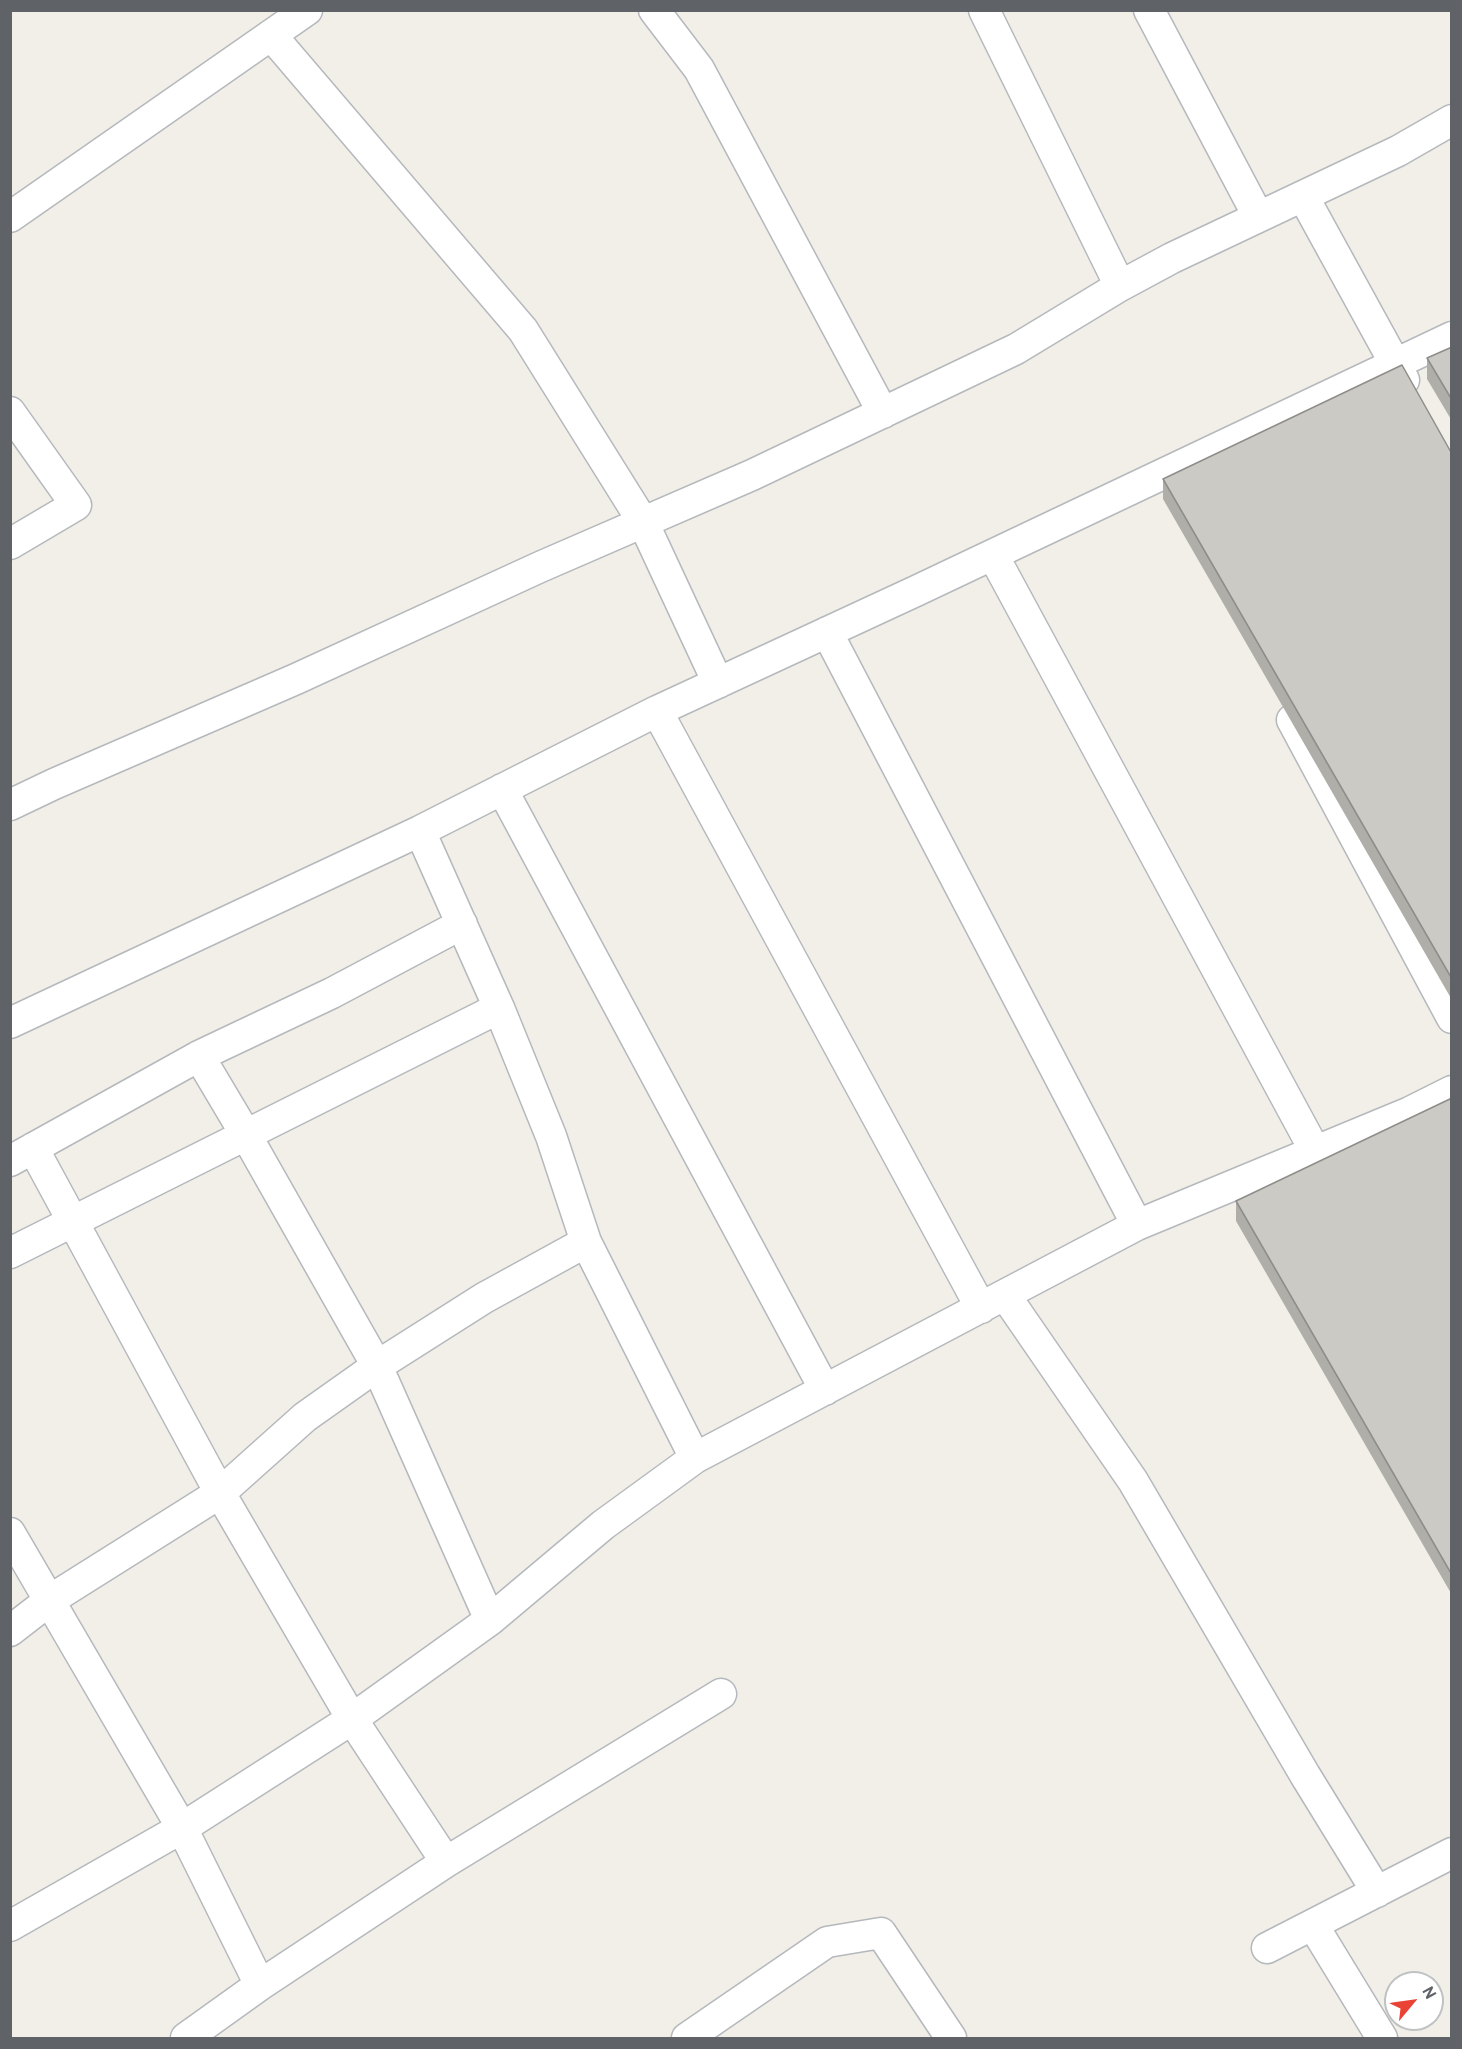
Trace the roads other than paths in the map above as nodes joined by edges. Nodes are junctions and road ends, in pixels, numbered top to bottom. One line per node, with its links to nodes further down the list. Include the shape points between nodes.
1 (307, 10): 5 (street)
2 (654, 10): 15 (street, via 699,69)
3 (984, 10): 10 (street)
4 (1149, 10): 8 (street)
5 (271, 35): 9 (street); 16 (street, via 524,330)
6 (1452, 120): 7 (street, via 1398,151)
7 (1303, 196): 8 (street); 12 (street)
8 (1258, 216): 10 (street)
9 (10, 217)
10 (1120, 286): 15 (street, via 1016,349)
11 (1452, 337): 12 (street)
12 (1395, 363): 13 (street); 18 (street, via 1166,485)
13 (1417, 405)
14 (10, 412): 17 (street, via 76,505)
15 (883, 413): 16 (street)
16 (643, 522): 20 (street); 24 (street)
17 (10, 544)
18 (993, 555): 19 (street); 33 (street)
19 (827, 632): 20 (street); 36 (street)
20 (718, 683): 22 (street)
21 (1278, 694): 28 (street)
22 (657, 711): 23 (street); 39 (street)
23 (502, 789): 25 (street); 41 (street)
24 (10, 805)
25 (420, 831): 26 (street); 29 (street)
26 (462, 924): 27 (street); 30 (street, via 333,993)
27 (499, 1008): 32 (street); 37 (street, via 551,1136)
28 (1452, 1018)
29 (10, 1023)
30 (199, 1056): 32 (street); 34 (street)
31 (1452, 1091): 33 (street)
32 (246, 1135): 35 (street); 40 (street)
33 (1315, 1151): 36 (street, via 1245,1193)
34 (22, 1154): 35 (street)
35 (74, 1222): 38 (street); 43 (street)
36 (1137, 1225): 39 (street)
37 (586, 1242): 40 (street, via 484,1298); 42 (street)
38 (10, 1254)
39 (993, 1301): 41 (street); 53 (street, via 1133,1481)
40 (377, 1366): 43 (street, via 305,1417); 46 (street)
41 (825, 1390): 42 (street)
42 (696, 1458): 46 (street, via 603,1525)
43 (220, 1493): 45 (street); 49 (street)
44 (10, 1533): 45 (street)
45 (50, 1600): 47 (street); 50 (street)
46 (490, 1620): 49 (street)
47 (10, 1631)
48 (721, 1694): 52 (street)
49 (352, 1719): 50 (street); 52 (street)
50 (182, 1828): 55 (street); 57 (street)
51 (1452, 1853): 53 (street)
52 (446, 1862): 57 (street)
53 (1377, 1892): 54 (street)
54 (1313, 1925): 56 (street); 61 (street)
55 (10, 1926)
56 (1267, 1948)
57 (260, 1985): 58 (street)
58 (186, 2038)
59 (687, 2038): 60 (street, via 827,1942 881,1934)
60 (951, 2038)
61 (1382, 2038)

